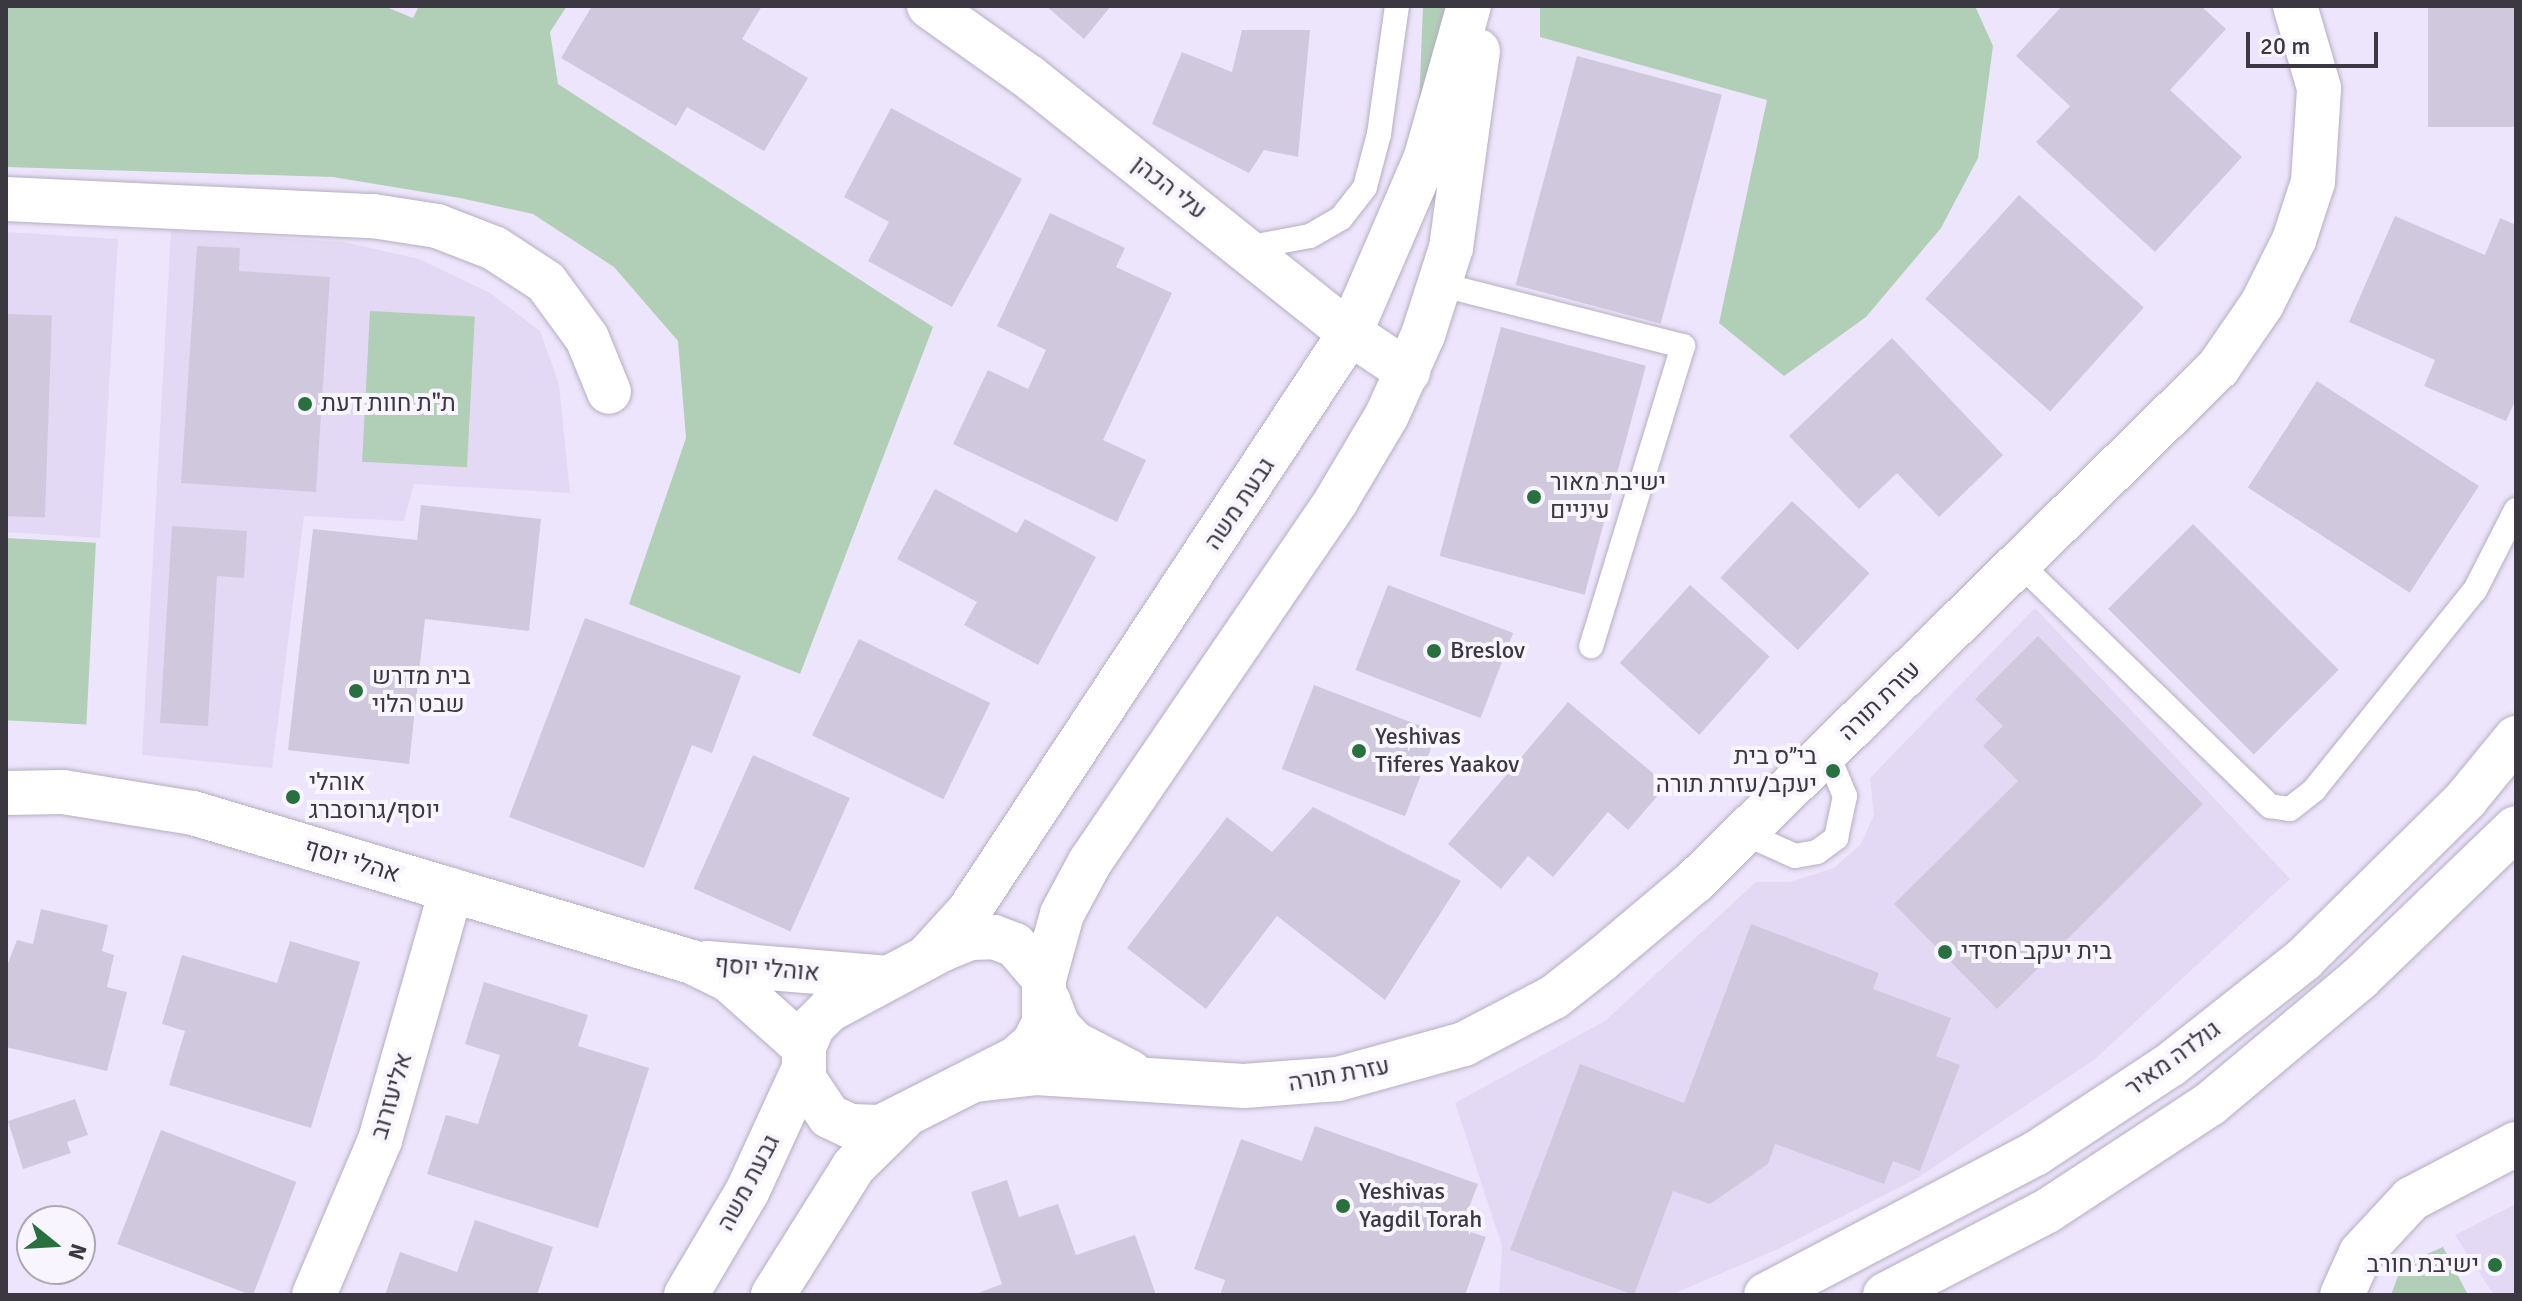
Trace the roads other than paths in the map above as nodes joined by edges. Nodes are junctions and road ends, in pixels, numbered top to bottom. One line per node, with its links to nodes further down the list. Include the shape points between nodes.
1 (929, 6): 7 (street, עלי הכהן, via 1029,77)
2 (1397, 6): 7 (lane, via 1379,134 1365,187 1341,218 1310,236)
3 (1469, 6): 9 (street, גבעת משה, via 1425,160)
4 (1482, 6): 8 (street, via 1462,191)
5 (2295, 6): 13 (street, עזרת תורה, via 2319,88 2319,115 2313,182 2294,240 2262,304 2218,368)
6 (6, 199): 11 (street, via 373,216 437,226 494,248 546,282 587,338)
7 (1246, 248): 9 (street, עלי הכהן)
8 (1439, 284): 10 (street); 14 (lane, via 1683,346)
9 (1350, 333): 10 (street, עלי הכהן); 21 (street, גבעת משה, via 969,911)
10 (1408, 372): 24 (street, via 1336,501 1090,862 1062,914)
11 (609, 392)
12 (2516, 510): 13 (lane, via 2475,590 2314,790 2290,809 2270,806)
13 (2021, 565): 16 (street, עזרת תורה)
14 (1591, 646)
15 (2516, 738): 33 (street, גולדה מאיר, via 2466,799 2304,959 2170,1065 2035,1154)
16 (1827, 753): 19 (street, עזרת תורה); 19 (lane, via 1845,796 1836,838 1817,852 1795,856)
17 (6, 793): 20 (street, אהלי יוסף, via 63,792 177,810)
18 (2516, 828): 34 (street, via 2360,978 2210,1104 2047,1211)
19 (1744, 833): 26 (street, עזרת תורה, via 1695,881 1554,997 1464,1044 1393,1067 1288,1086)
20 (451, 890): 22 (street, אהלי יוסף); 30 (street, אליעזרוב, via 380,1140)
21 (926, 958): 23 (street, גבעת משה); 24 (street, עזרת תורה, via 970,938 994,937 1015,945)
22 (692, 962): 23 (street, אוהלי יוסף); 25 (street, אוהלי יוסף, via 739,988)
23 (888, 978): 25 (street, גבעת משה, via 829,1010 813,1026)
24 (1046, 990): 26 (street, עזרת תורה, via 1058,1026 1074,1043); 27 (street, via 1034,1043)
25 (804, 1057): 28 (street, via 813,1100 829,1116 850,1126 881,1127); 31 (street, גבעת משה, via 747,1192)
26 (1147, 1077): 27 (street, עזרת תורה, via 1036,1073)
27 (975, 1080): 28 (street)
28 (902, 1119): 32 (street, via 854,1166)
29 (2516, 1144): 35 (street, via 2411,1199 2361,1253)
30 (314, 1295)
31 (686, 1295)
32 (773, 1295)
33 (1766, 1295)
34 (1885, 1295)
35 (2342, 1295)

